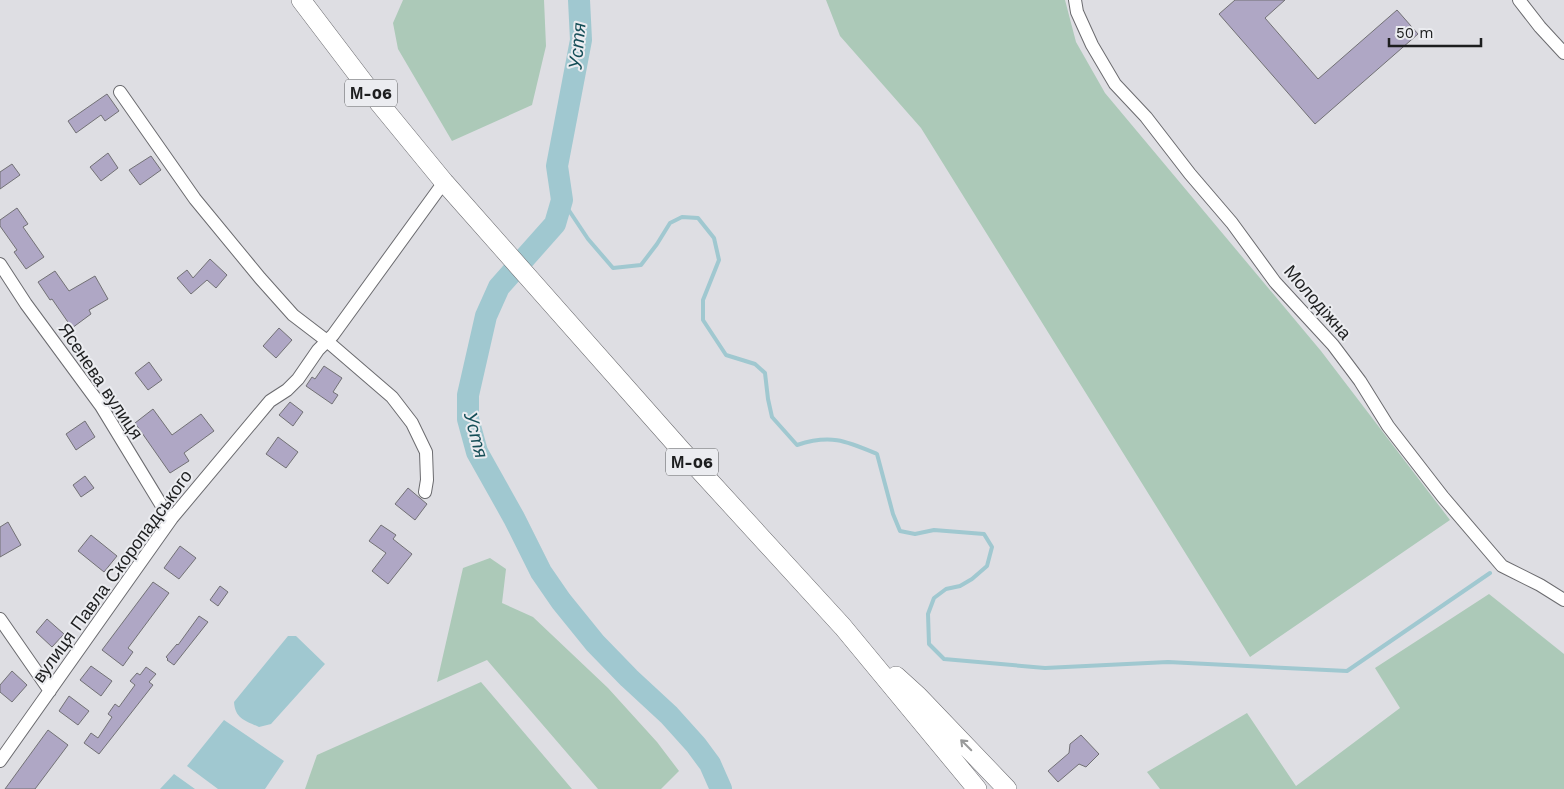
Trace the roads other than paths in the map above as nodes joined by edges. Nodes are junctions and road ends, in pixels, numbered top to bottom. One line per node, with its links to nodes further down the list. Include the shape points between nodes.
1 (302, 0): 6 (highway, М-06)
2 (1075, 0): 11 (street, Молодіжна, via 1092,45 1115,84 1232,223 1275,282 1333,345 1388,426 1443,497 1502,566)
3 (1519, 0): 4 (street)
4 (1564, 53)
5 (120, 92): 8 (street, via 196,199 260,278 293,315)
6 (444, 182): 8 (street, вулиця Павла Скоропадського); 13 (highway, М-06)
7 (0, 264): 10 (street, Ясенева вулиця, via 101,406 165,512)
8 (327, 341): 9 (street, via 392,397 412,423 426,452); 10 (street, вулиця Павла Скоропадського, via 298,379 270,401)
9 (425, 492)
10 (172, 518): 14 (street, вулиця Павла Скоропадського)
11 (1564, 600)
12 (0, 619): 14 (street)
13 (843, 628): 16 (highway, М-06, one-way to 13, via 918,696); 17 (highway, М-06)
14 (50, 691): 15 (street, вулиця Павла Скоропадського)
15 (0, 761)
16 (1003, 785): 17 (highway)
17 (975, 789)

